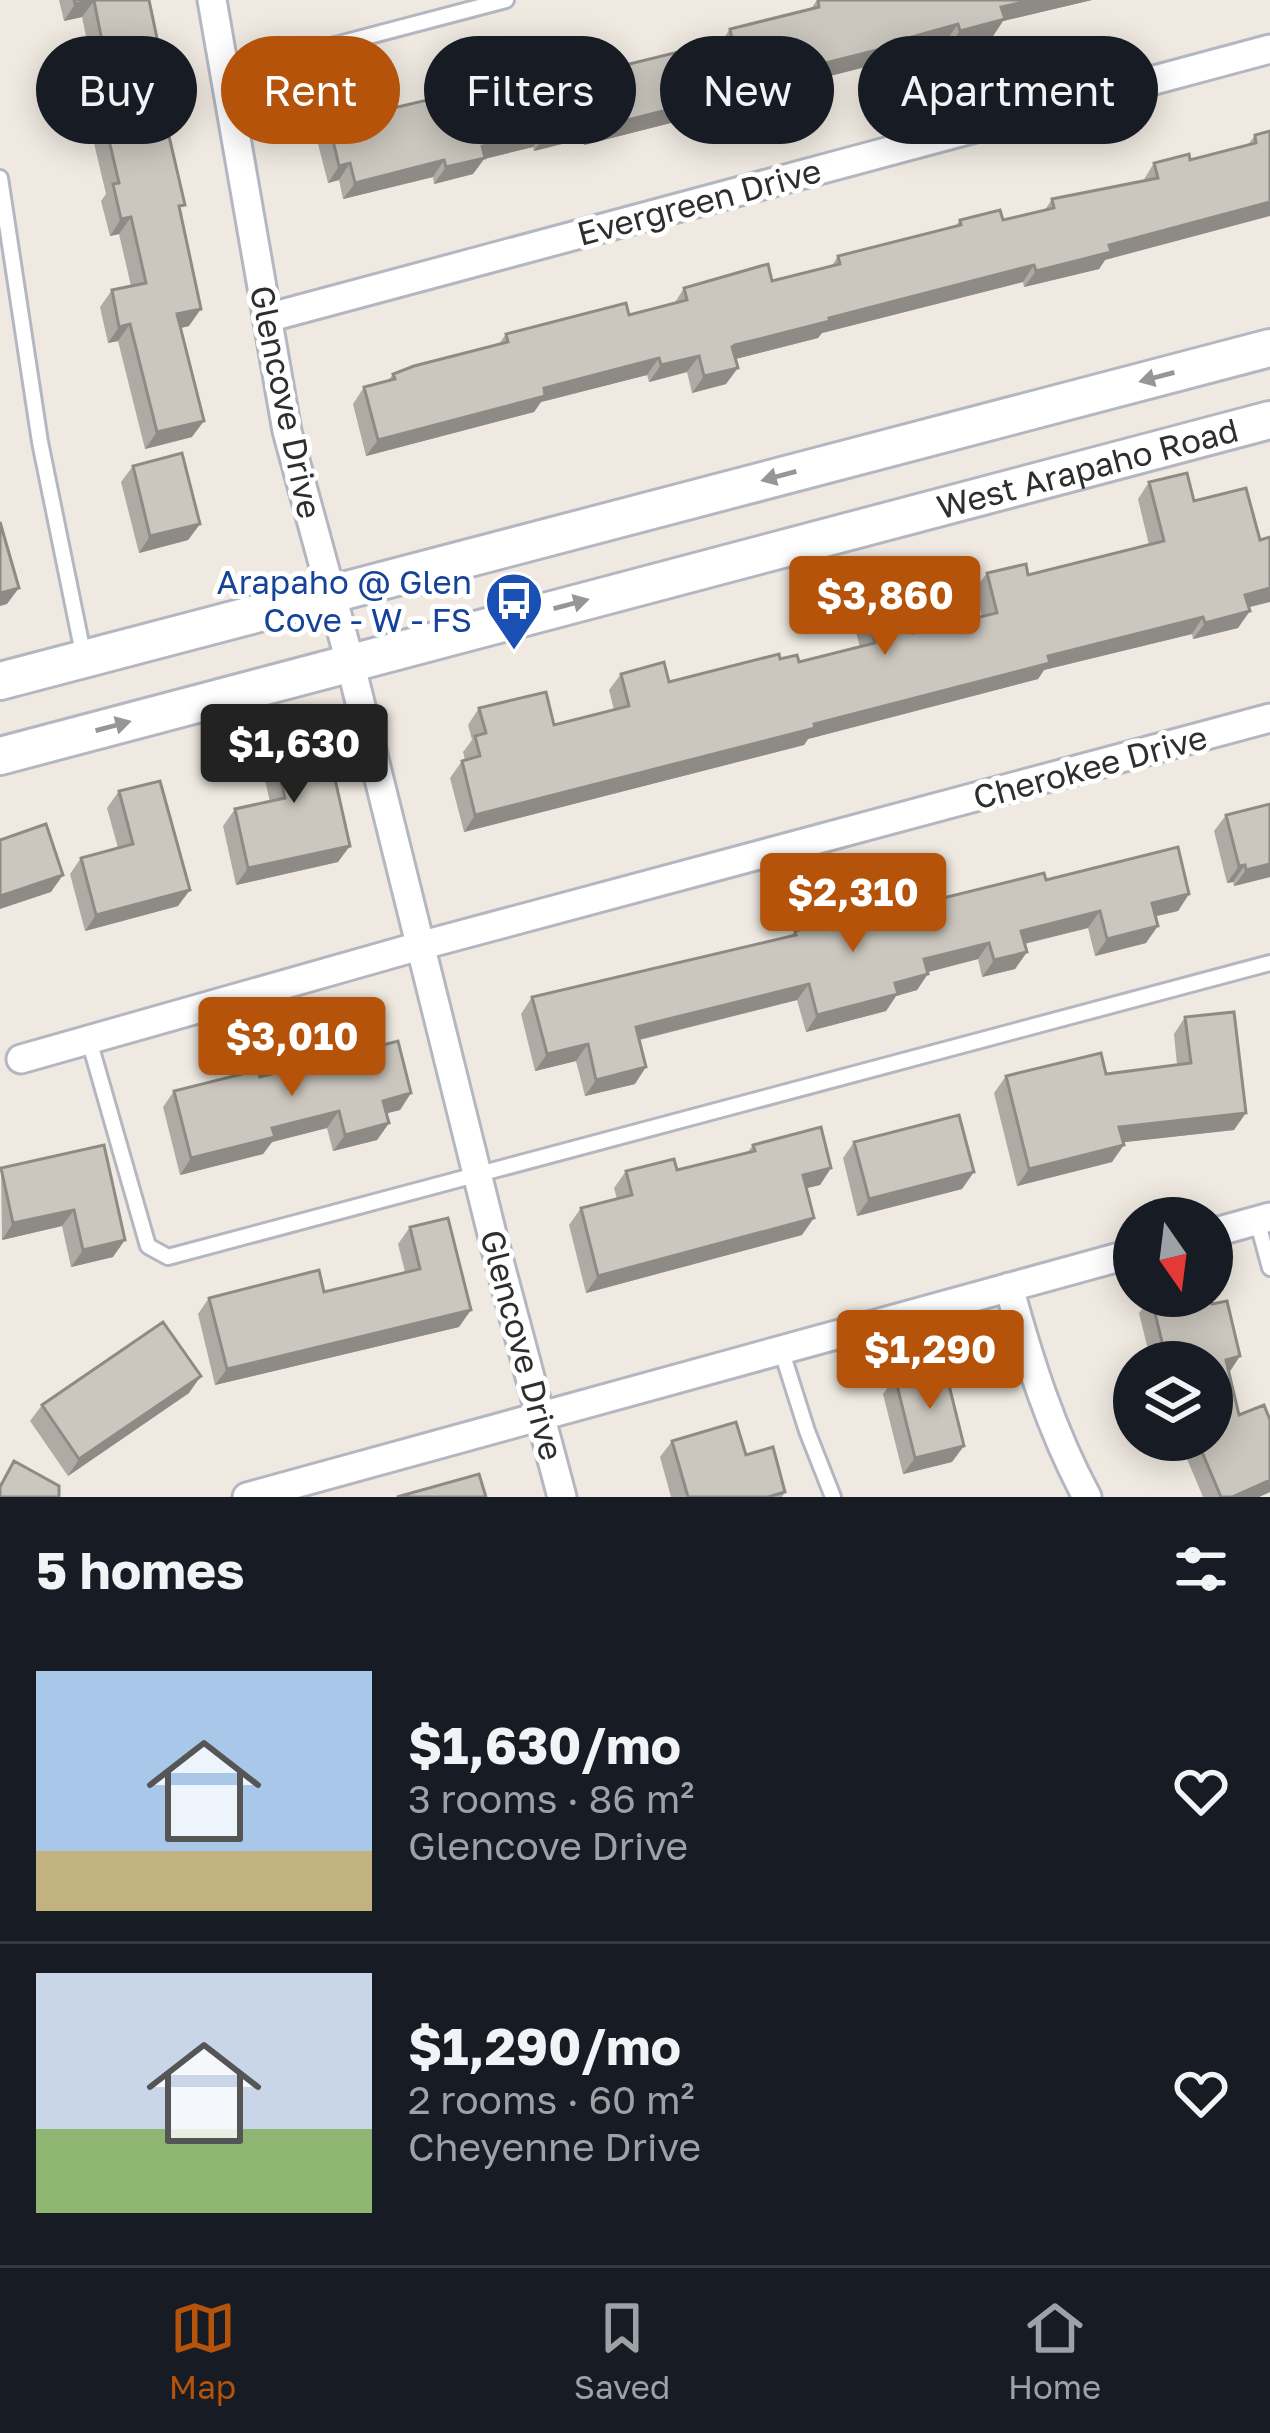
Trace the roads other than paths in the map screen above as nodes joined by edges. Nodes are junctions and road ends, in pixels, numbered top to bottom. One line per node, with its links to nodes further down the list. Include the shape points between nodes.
1 (212, 0): 5 (street, Glencove Drive)
2 (506, 0): 3 (lane)
3 (369, 36)
4 (1270, 49): 8 (street, Evergreen Drive)
5 (221, 51)
6 (237, 144): 8 (street, Glencove Drive)
7 (0, 178): 12 (lane, via 40,442)
8 (267, 318): 11 (street, Glencove Drive, via 286,431)
9 (1270, 348): 11 (main road, West Arapaho Road, one-way to 11)
10 (1270, 420): 13 (main road, West Arapaho Road, one-way to 10)
11 (330, 593): 12 (main road, West Arapaho Road); 13 (street, Glencove Drive)
12 (84, 658): 14 (main road, West Arapaho Road)
13 (350, 662): 16 (main road, West Arapaho Road, one-way to 13); 17 (street, Glencove Drive)
14 (0, 681)
15 (1270, 718): 17 (street, Cherokee Drive)
16 (0, 756)
17 (423, 944): 19 (street, Cherokee Drive); 21 (street, Glencove Drive)
18 (1270, 963): 21 (lane)
19 (89, 1040): 20 (street, Cherokee Drive); 21 (lane, via 148,1246 168,1257)
20 (21, 1059)
21 (478, 1174): 28 (street, Glencove Drive)
22 (1264, 1219): 23 (street); 25 (lane)
23 (1233, 1227)
24 (1113, 1259): 26 (street)
25 (1270, 1268)
26 (1009, 1287): 27 (street); 33 (street, via 1034,1378)
27 (781, 1349): 28 (street); 32 (lane)
28 (538, 1414): 29 (street); 31 (street, Glencove Drive)
29 (322, 1487): 30 (street)
30 (247, 1497)
31 (562, 1497)
32 (833, 1497)
33 (1087, 1497)

